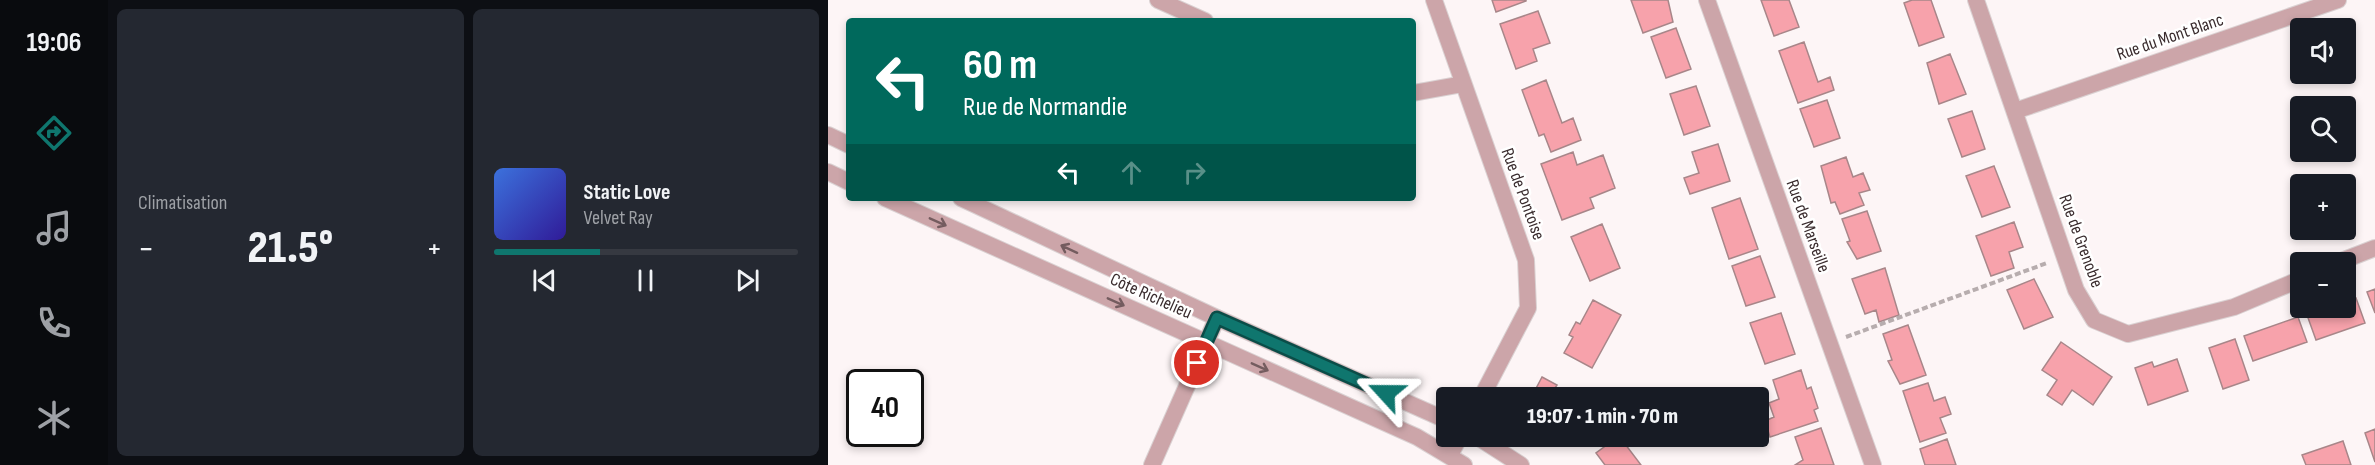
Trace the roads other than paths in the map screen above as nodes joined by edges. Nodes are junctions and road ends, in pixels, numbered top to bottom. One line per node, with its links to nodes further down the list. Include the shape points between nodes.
1 (1158, 0): 6 (street)
2 (1434, 0): 7 (street, Rue de Pontoise)
3 (1707, 0): 27 (street, Rue de Marseille)
4 (1976, 0): 9 (street, Rue de Grenoble)
5 (2338, 0): 9 (street, Rue du Mont Blanc)
6 (1198, 18)
7 (1464, 84): 8 (street); 21 (street, Rue de Pontoise, via 1526,260 1528,308)
8 (1416, 92)
9 (2015, 111): 18 (street, Rue de Grenoble, via 2076,290 2094,320 2128,334 2234,306)
10 (828, 135): 11 (street)
11 (846, 144)
12 (828, 172): 13 (street)
13 (846, 181)
14 (892, 201): 20 (street, Côte Richelieu, one-way to 20)
15 (967, 201): 19 (street, Côte Richelieu, one-way to 15)
16 (2375, 248): 17 (street)
17 (2356, 256)
18 (2290, 283)
19 (1217, 318): 20 (street); 22 (street, Côte Richelieu)
20 (1206, 343): 24 (street, Côte Richelieu, one-way to 24, via 1417,438); 25 (street)
21 (1487, 387)
22 (1436, 416)
23 (1493, 447): 26 (street)
24 (1457, 460)
25 (1152, 465)
26 (1521, 465)
27 (1873, 465)

